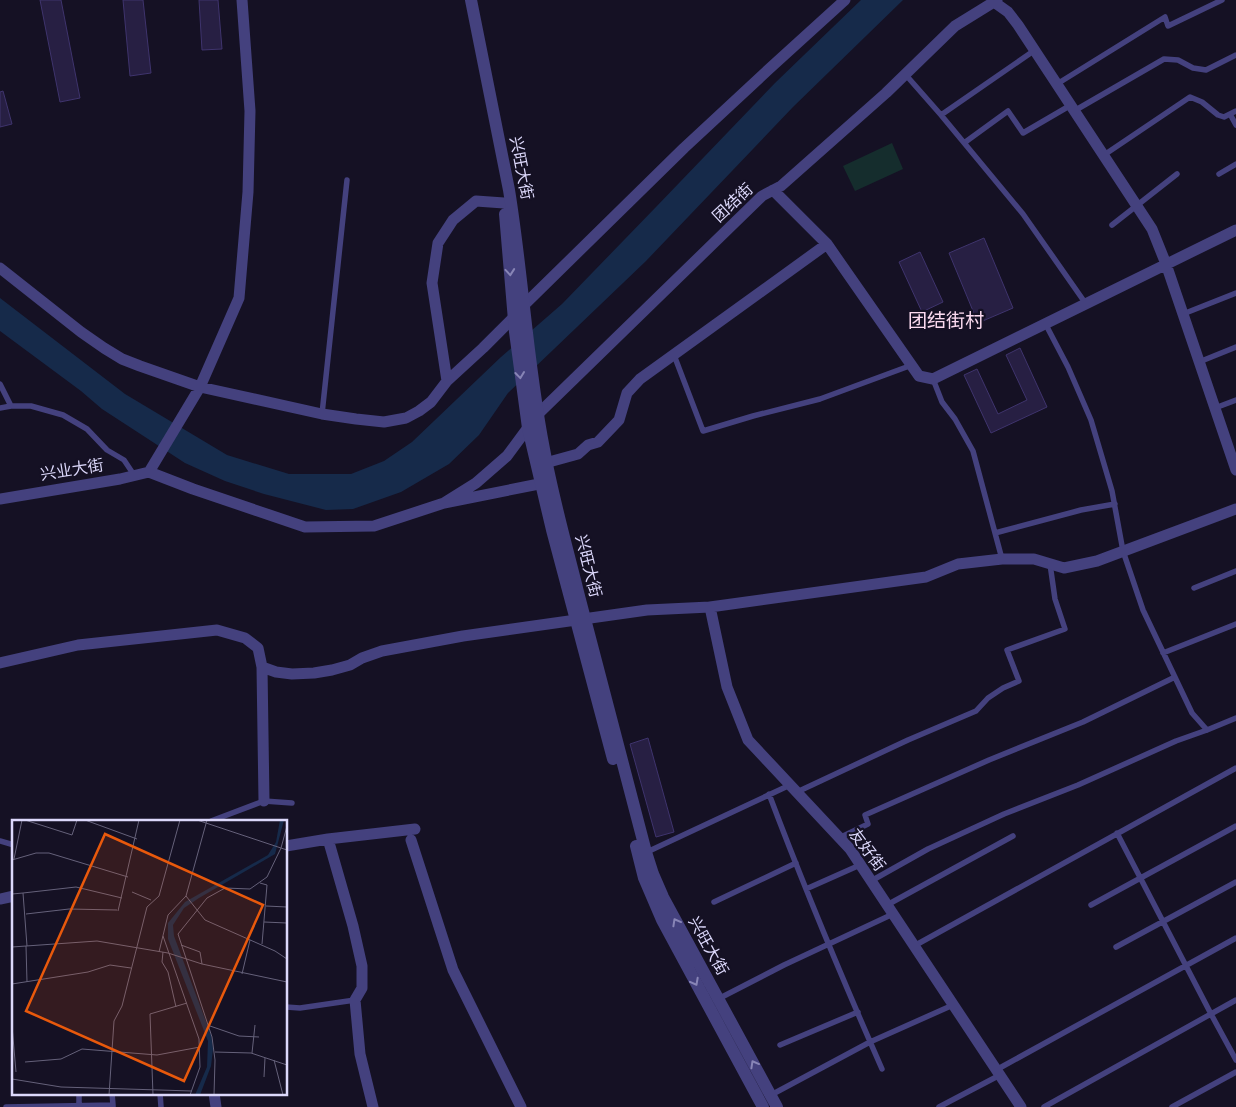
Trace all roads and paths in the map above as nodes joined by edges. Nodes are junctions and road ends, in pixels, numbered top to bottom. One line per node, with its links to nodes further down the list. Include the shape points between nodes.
1 (242, 0): 42 (street, via 250,111 248,192 239,298)
2 (465, 0): 22 (street, 兴旺大街)
3 (471, 0): 31 (street, 兴旺大街, via 509,190)
4 (845, 0): 31 (street, via 684,148)
5 (1222, 0): 10 (lane, via 1168,26 1165,17)
6 (996, 1): 7 (street, via 1008,12); 9 (street, 团结街, via 955,26)
7 (1035, 50): 10 (street); 13 (lane)
8 (1236, 55): 11 (lane, via 1206,70 1178,60 1164,59)
9 (905, 74): 13 (lane); 21 (street, 团结街)
10 (1057, 84): 11 (street)
11 (1073, 108): 15 (lane, via 1023,133 1008,111); 16 (street)
12 (1233, 112): 14 (lane); 16 (lane, via 1224,117 1218,115 1190,97)
13 (941, 115): 15 (lane)
14 (1236, 125)
15 (964, 143): 30 (lane, via 1024,214)
16 (1104, 155): 23 (street)
17 (1236, 164): 19 (lane)
18 (1177, 174): 23 (lane)
19 (1219, 174)
20 (347, 180): 47 (lane)
21 (773, 190): 26 (street); 48 (street, 团结街, via 762,196)
22 (504, 203): 33 (street, 兴旺大街, one-way to 33); 40 (street, via 476,202 453,220 438,243 432,283)
23 (1137, 206): 24 (lane); 27 (street, via 1152,229)
24 (1112, 225)
25 (1236, 230): 27 (street)
26 (826, 244): 36 (street); 38 (street)
27 (1166, 264): 30 (street); 32 (street)
28 (0, 268): 42 (street, via 104,348 131,362)
29 (1236, 293): 32 (lane)
30 (1087, 304): 34 (street)
31 (524, 305): 33 (street, 兴旺大街)
32 (1183, 314): 37 (street)
33 (520, 320): 40 (street); 48 (street, 兴旺大街, one-way to 48, via 515,332); 48 (street, 兴旺大街, via 536,400)
34 (1046, 325): 39 (street); 57 (lane, via 1091,420)
35 (1236, 348): 37 (lane)
36 (674, 355): 38 (lane, via 703,431 820,399); 50 (street, via 640,379 627,393 619,420 598,442 588,445 578,454)
37 (1199, 362): 46 (street)
38 (912, 365): 39 (street, via 919,376)
39 (933, 380): 59 (lane, via 942,402 956,419 973,451)
40 (447, 381): 47 (street, via 431,402 406,418 384,422)
41 (0, 384): 44 (lane)
42 (200, 387): 47 (street); 52 (street)
43 (1236, 400): 46 (lane)
44 (11, 406): 45 (lane); 53 (lane, via 30,406 63,415 87,429 107,450 124,460)
45 (0, 408)
46 (1215, 408): 49 (street)
47 (322, 414)
48 (530, 420): 50 (street, 兴旺大街); 56 (street, 团结街, via 507,456 476,483)
49 (1233, 454): 51 (street)
50 (541, 464): 54 (street, 兴旺大街)
51 (1236, 470)
52 (149, 472): 53 (street, 兴业大街); 56 (street, via 305,527 374,526)
53 (134, 476): 55 (street, 兴业大街)
54 (545, 482): 56 (street); 66 (street, 兴旺大街)
55 (0, 499)
56 (444, 502)
57 (1115, 504): 59 (lane); 60 (lane)
58 (1236, 509): 60 (street)
59 (995, 533): 61 (lane)
60 (1123, 551): 62 (street, via 1098,561 1064,568); 68 (lane, via 1142,610)
61 (1002, 558): 62 (street, via 1034,559); 65 (street, via 958,564 926,577)
62 (1050, 564): 75 (lane, via 1055,598 1065,629 1007,650 1019,681 988,698 976,711)
63 (1236, 571): 64 (lane)
64 (1194, 588)
65 (710, 607): 66 (street, via 647,610); 75 (street, 友好街, via 727,688 748,740)
66 (580, 620): 70 (street, via 382,651 332,670 292,674); 88 (street, 兴旺大街)
67 (1236, 624): 68 (lane)
68 (1163, 653): 71 (lane)
69 (0, 664): 70 (street, via 78,645 217,630 245,638 258,648)
70 (262, 667): 77 (street)
71 (1175, 677): 73 (lane, via 1192,713); 84 (lane, via 1082,722 865,815 868,824)
72 (1236, 718): 73 (lane)
73 (1207, 730): 92 (lane, via 1004,814 928,849)
74 (1236, 768): 82 (lane)
75 (793, 789): 76 (lane); 84 (street, 友好街)
76 (769, 794): 88 (lane); 89 (lane)
77 (264, 801): 78 (lane); 79 (lane)
78 (292, 803)
79 (214, 820)
80 (1236, 826): 91 (lane)
81 (415, 829): 85 (street)
82 (1117, 833): 91 (lane); 101 (lane)
83 (1012, 836): 97 (lane)
84 (839, 838): 90 (street, 友好街)
85 (328, 839): 87 (street); 104 (street, via 362,966 362,988)
86 (411, 840): 126 (street, via 454,970)
87 (288, 846)
88 (643, 854): 106 (street, 兴旺大街, via 644,878 658,912)
89 (796, 863): 94 (lane); 95 (lane)
90 (860, 865): 92 (street, 友好街); 94 (lane)
91 (1140, 878): 96 (lane); 98 (lane)
92 (870, 881): 97 (street, 友好街)
93 (1236, 882): 98 (lane)
94 (806, 889): 100 (lane)
95 (714, 902)
96 (1091, 905)
97 (890, 910): 100 (lane); 101 (street, 友好街)
98 (1163, 922): 102 (lane); 103 (lane)
99 (1236, 938): 103 (lane)
100 (829, 943): 106 (lane); 109 (lane)
101 (914, 946): 107 (street, 友好街)
102 (1116, 947)
103 (1186, 966): 110 (lane); 115 (lane)
104 (355, 1000): 108 (lane); 125 (street, via 360,1054)
105 (1236, 1000): 110 (lane)
106 (713, 1002): 119 (street, 兴旺大街)
107 (953, 1004): 111 (lane); 115 (street, 友好街)
108 (288, 1007)
109 (858, 1012): 111 (lane); 112 (lane)
110 (1211, 1014): 113 (lane); 130 (lane)
111 (870, 1042): 114 (lane); 119 (lane)
112 (780, 1045)
113 (1236, 1060)
114 (882, 1068)
115 (998, 1072): 128 (lane); 129 (street, 友好街)
116 (1236, 1072): 131 (lane)
117 (160, 1094): 123 (lane)
118 (214, 1094): 124 (street)
119 (764, 1101): 127 (street, 兴旺大街)
120 (80, 1106): 121 (lane); 122 (lane)
121 (113, 1106)
122 (6, 1107)
123 (161, 1107)
124 (216, 1107)
125 (373, 1107)
126 (520, 1107)
127 (777, 1107)
128 (939, 1107)
129 (1021, 1107)
130 (1044, 1107)
131 (1172, 1107)

